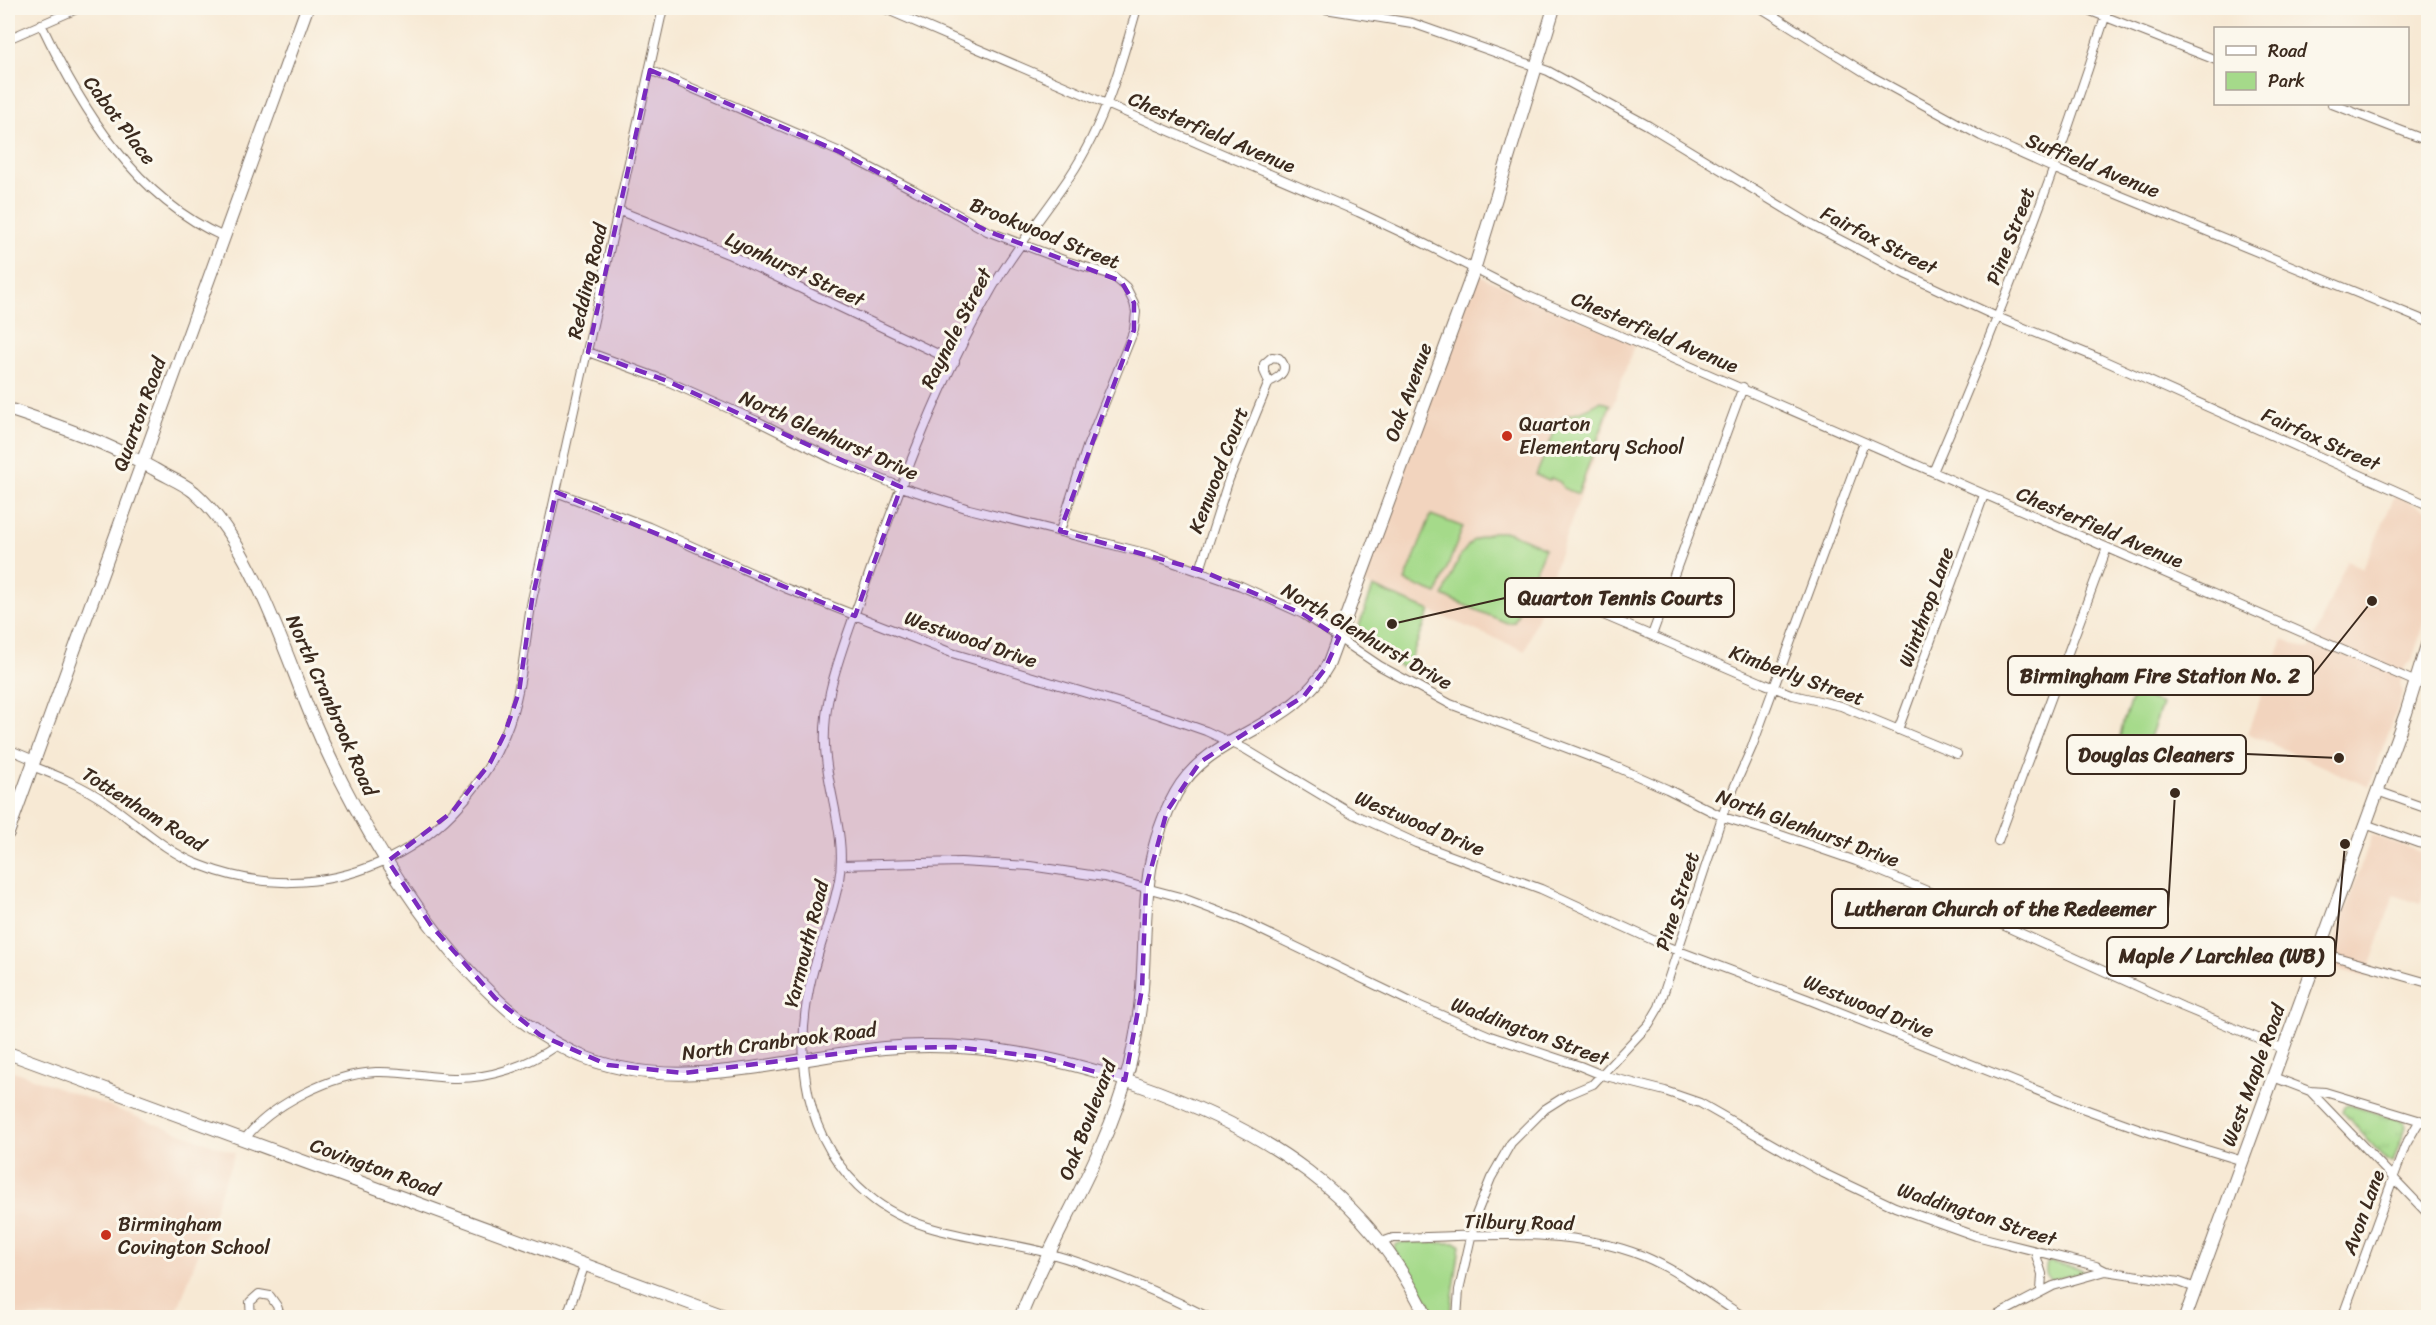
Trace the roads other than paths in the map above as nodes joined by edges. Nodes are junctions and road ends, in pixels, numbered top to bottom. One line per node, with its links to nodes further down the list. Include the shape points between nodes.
1 (79, 8): 12 (street)
2 (307, 8): 22 (street, Quarton Road)
3 (663, 8): 16 (street, Redding Road)
4 (883, 8): 17 (street, Chesterfield Avenue)
5 (1137, 8): 17 (street, Raynale Street)
6 (1319, 8): 15 (street, Fairfax Street, via 1412,23)
7 (1554, 8): 15 (street, Oak Avenue)
8 (1761, 8): 20 (street, Suffield Avenue, via 1927,108)
9 (2083, 8): 11 (street)
10 (2108, 8): 11 (street, Pine Street)
11 (2105, 17): 14 (street); 20 (street, Pine Street)
12 (41, 24): 13 (street); 22 (street, Cabot Place, via 78,96 126,161 190,219)
13 (8, 39)
14 (2214, 59)
15 (1536, 66): 24 (street, Oak Avenue); 25 (street, Fairfax Street, via 1639,120 1822,231)
16 (650, 70): 21 (street, Redding Road); 23 (street, Brookwood Street, via 840,152)
17 (1107, 105): 23 (street, Raynale Street, via 1071,175); 24 (street, Chesterfield Avenue, via 1368,217)
18 (2335, 105): 19 (street)
19 (2428, 141)
20 (2054, 168): 25 (street, Pine Street); 26 (street, Suffield Avenue)
21 (620, 211): 27 (street, Redding Road); 28 (street, Lyonhurst Street, via 738,259)
22 (224, 237): 33 (street, Quarton Road)
23 (1020, 245): 28 (street, Raynale Street, via 986,297); 39 (street, Brookwood Street, via 1117,278 1130,294 1136,312 1134,330 1087,447)
24 (1474, 270): 30 (street, Chesterfield Avenue); 46 (street, Oak Avenue)
25 (1997, 317): 34 (street, Pine Street); 38 (street, Fairfax Street)
26 (2428, 322)
27 (588, 352): 35 (street, North Glenhurst Drive, via 697,394); 36 (street, Redding Road)
28 (955, 362): 35 (street, Raynale Street)
29 (1269, 382): 42 (street, Kenwood Court, via 1226,488)
30 (1743, 387): 32 (street, Chesterfield Avenue); 45 (street)
31 (8, 409): 33 (street, North Cranbrook Road)
32 (1864, 442): 34 (street, Chesterfield Avenue); 50 (street, Pine Street)
33 (142, 462): 55 (street, Quarton Road); 63 (street, North Cranbrook Road, via 194,492 232,541 274,621 332,764)
34 (1933, 472): 37 (street, Chesterfield Avenue)
35 (901, 487): 39 (street, North Glenhurst Drive, via 969,509); 44 (street, Raynale Street)
36 (556, 492): 41 (street, Redding Road); 44 (street, Westwood Drive, via 649,527)
37 (1984, 495): 40 (street, Chesterfield Avenue); 51 (street, Winthrop Lane)
38 (2428, 505)
39 (1060, 531): 42 (street, North Glenhurst Drive)
40 (2107, 548): 49 (street, Chesterfield Avenue); 61 (street)
41 (540, 562): 63 (street, Tottenham Road, via 519,692 499,747 452,812 423,838)
42 (1200, 570): 46 (street, North Glenhurst Drive, via 1303,614)
43 (1594, 611): 45 (street, Kimberly Street)
44 (855, 616): 48 (street, Raynale Street); 52 (street, Westwood Drive, via 962,656 1182,722)
45 (1652, 635): 50 (street, Kimberly Street)
46 (1339, 638): 52 (street, Oak Avenue, via 1322,675 1304,696); 58 (street, North Glenhurst Drive, via 1430,695 1612,765)
47 (2428, 642): 49 (street, West Maple Road)
48 (834, 679): 64 (street, Yarmouth Road, via 826,716 825,749 839,827)
49 (2416, 682): 56 (street, West Maple Road)
50 (1774, 688): 51 (street, Kimberly Street, via 1834,704); 58 (street, Pine Street)
51 (1898, 730): 54 (street, Kimberly Street)
52 (1230, 743): 65 (street, Oak Boulevard, via 1200,762 1176,792 1160,831); 66 (street, Westwood Drive, via 1385,830 1552,893)
53 (8, 749): 55 (street, Tottenham Road)
54 (1957, 754)
55 (33, 763): 60 (street, Quarton Road); 63 (street, Tottenham Road, via 93,793 175,853 227,874 314,881)
56 (2377, 791): 57 (street); 59 (street, West Maple Road)
57 (2428, 809)
58 (1722, 817): 66 (street, Pine Street); 70 (street, North Glenhurst Drive, via 1856,861)
59 (2365, 824): 62 (street); 67 (street, West Maple Road)
60 (8, 833)
61 (1998, 841)
62 (2428, 845)
63 (388, 861): 69 (street, North Cranbrook Road, via 430,924 470,973 520,1020)
64 (841, 865): 65 (street, Waddington Street, via 1005,864 1066,870); 72 (street, Yarmouth Road, via 806,1003)
65 (1146, 887): 73 (street, Waddington Street, via 1238,919 1490,1036); 75 (street, Oak Boulevard, via 1142,989)
66 (1677, 951): 73 (street, Pine Street, via 1655,1014); 79 (street, Westwood Drive, via 2079,1107)
67 (2319, 952): 68 (street); 70 (street, West Maple Road)
68 (2428, 983)
69 (556, 1045): 72 (street, North Cranbrook Road, via 608,1065 662,1073 719,1071); 78 (street, via 536,1058 491,1074 453,1078 372,1072 342,1079 311,1090 279,1109 259,1122)
70 (2284, 1049): 74 (street, West Maple Road)
71 (8, 1053): 78 (street, Covington Road)
72 (803, 1059): 75 (street, North Cranbrook Road, via 897,1047 973,1048 1060,1061); 85 (street, Yarmouth Road, via 810,1102 827,1146 867,1195 912,1221)
73 (1602, 1075): 82 (street, Pine Street, via 1591,1086 1545,1109 1511,1143 1486,1187); 84 (street, Waddington Street, via 1700,1103 1823,1173 1895,1207)
74 (2273, 1077): 76 (street); 79 (street, West Maple Road)
75 (1125, 1080): 83 (street, North Cranbrook Road, via 1193,1105 1274,1147 1333,1191); 85 (street, Oak Boulevard, via 1091,1172)
76 (2310, 1091): 77 (street); 80 (street)
77 (2424, 1122): 80 (street, Avon Lane, via 2405,1146)
78 (244, 1140): 86 (street, Covington Road)
79 (2243, 1161): 88 (street, West Maple Road)
80 (2393, 1178): 81 (street); 102 (street, Avon Lane)
81 (2428, 1214)
82 (1470, 1237): 83 (street, Tilbury Road, via 1393,1238); 98 (street, Pine Street); 99 (street, Tilbury Road, via 1556,1236 1627,1250 1689,1279)
83 (1382, 1242): 97 (street, North Cranbrook Road)
84 (2035, 1252): 87 (street, Waddington Street); 89 (street, via 2042,1274)
85 (1049, 1254): 95 (street, Oak Boulevard); 96 (street, Yarmouth Road, via 1114,1273)
86 (585, 1264): 93 (street); 94 (street, Covington Road)
87 (2106, 1271): 88 (street, Waddington Street); 89 (street)
88 (2196, 1288): 101 (street, West Maple Road)
89 (2041, 1291): 100 (street)
90 (283, 1316): 91 (street, via 270,1296 259,1294 250,1302); 92 (street)
91 (251, 1317)
92 (269, 1317)
93 (566, 1317)
94 (730, 1317)
95 (1020, 1317)
96 (1210, 1317)
97 (1427, 1317)
98 (1456, 1317)
99 (1746, 1317)
100 (1992, 1317)
101 (2185, 1317)
102 (2342, 1317)

